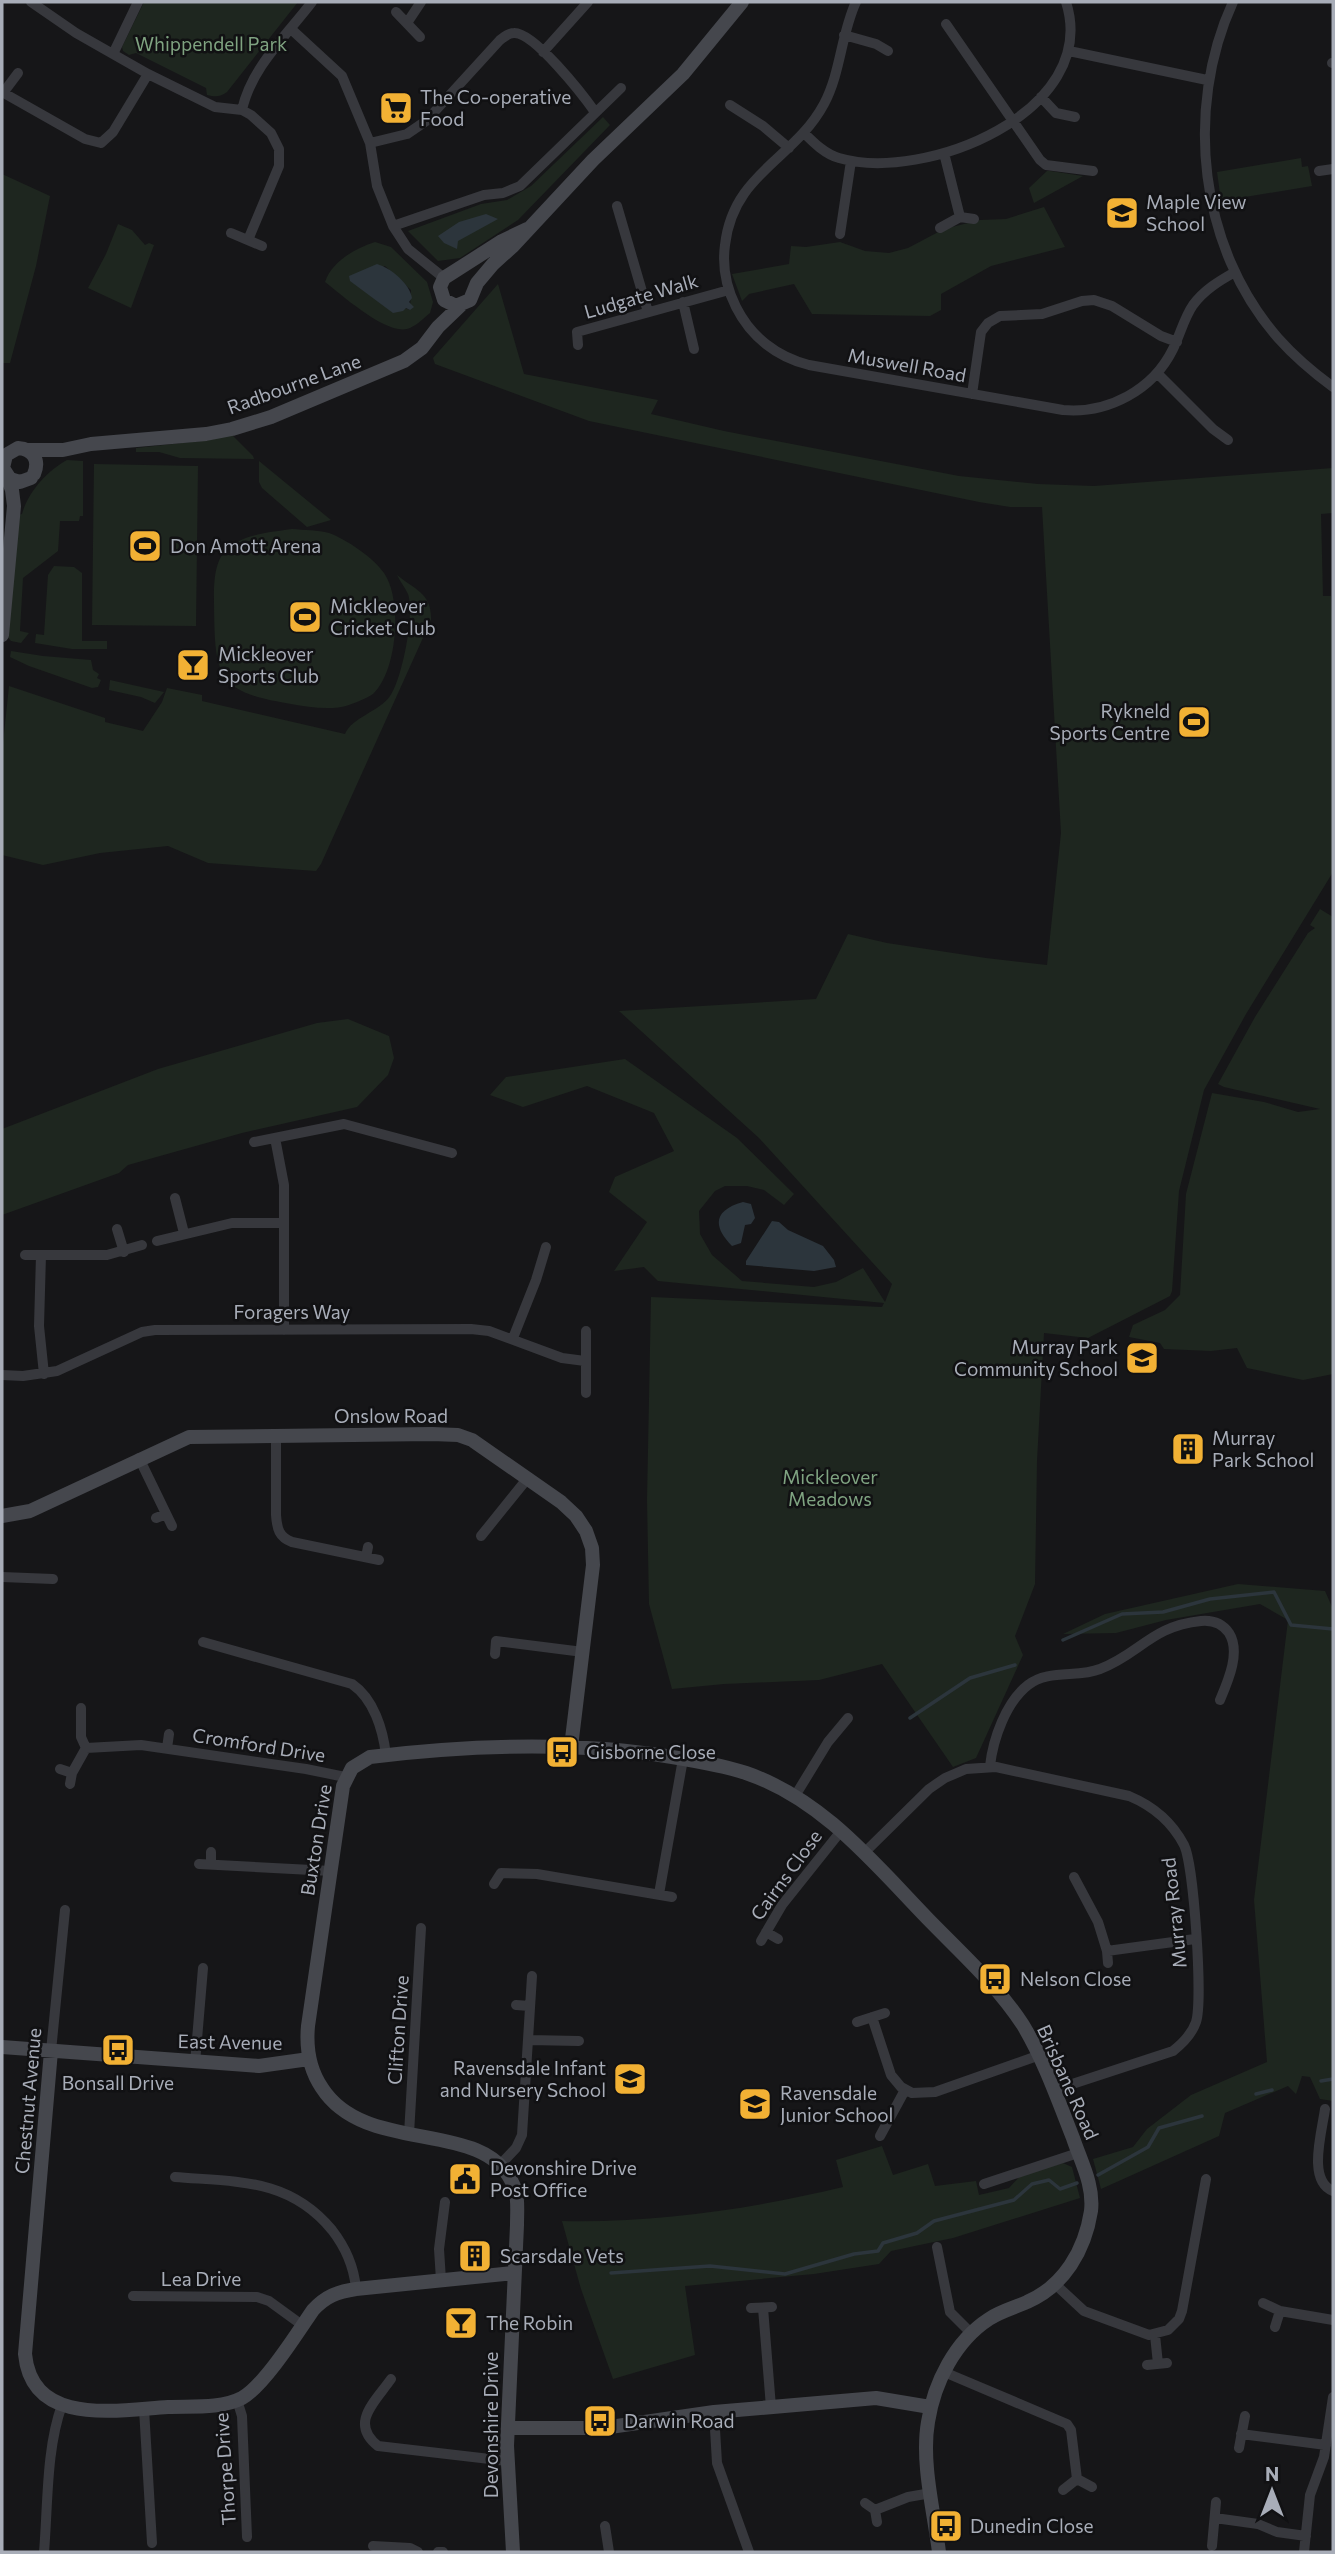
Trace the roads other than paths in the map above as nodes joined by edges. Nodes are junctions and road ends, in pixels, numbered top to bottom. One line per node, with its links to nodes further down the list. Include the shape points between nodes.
1 (31, 2): 19 (street)
2 (138, 2): 19 (street)
3 (312, 2): 13 (street)
4 (421, 2): 11 (street)
5 (588, 2): 18 (street)
6 (742, 2): 44 (street, via 683,74)
7 (856, 2): 14 (street, Muswell Road)
8 (1066, 2): 17 (street)
9 (1233, 2): 22 (street)
10 (396, 12): 11 (street)
11 (407, 23): 15 (street)
12 (946, 24): 30 (street)
13 (291, 29): 27 (street, via 256,72); 32 (street, via 338,69)
14 (844, 35): 16 (street); 31 (street, Muswell Road, via 825,102)
15 (420, 37)
16 (887, 51)
17 (1069, 51): 22 (street); 25 (street)
18 (542, 52): 28 (street, via 569,76); 32 (street, via 521,34 510,33 426,121 407,134)
19 (113, 54): 21 (street)
20 (18, 73): 24 (street)
21 (148, 74): 24 (street, via 113,132 101,143 85,139); 27 (street, via 215,107)
22 (1207, 80): 49 (street, via 1207,173)
23 (621, 88): 28 (street)
24 (3, 92)
25 (1041, 97): 29 (street, via 1056,113); 30 (street)
26 (730, 105): 33 (street)
27 (242, 110): 47 (street, via 271,133 279,149 279,166)
28 (595, 112): 42 (street, via 520,186)
29 (1075, 117)
30 (1012, 121): 34 (street); 37 (street, via 1046,165)
31 (804, 133): 33 (street, Muswell Road); 35 (street, via 830,155)
32 (370, 143): 42 (street, via 377,186)
33 (789, 148): 52 (street, Muswell Road, via 749,185 733,211 724,260)
34 (944, 153): 35 (street); 40 (street)
35 (851, 161): 46 (street)
36 (1333, 169): 38 (street)
37 (1093, 171)
38 (1319, 171)
39 (617, 206): 56 (street)
40 (960, 217): 41 (street); 43 (street)
41 (974, 219)
42 (393, 226): 50 (street, via 408,249)
43 (940, 228)
44 (527, 229): 50 (street); 51 (street)
45 (231, 233): 47 (street)
46 (840, 234)
47 (248, 240): 48 (street)
48 (262, 246)
49 (1235, 272): 58 (street, Muswell Road, via 1203,293); 62 (street, via 1277,338)
50 (450, 275): 51 (street, via 461,273 470,279); 53 (street, via 440,286)
51 (473, 290): 55 (street, via 470,300)
52 (729, 290): 54 (street, Ludgate Walk); 63 (street, Muswell Road, via 755,334 788,358)
53 (441, 296): 55 (street, via 452,305); 57 (street)
54 (683, 302): 56 (street, Ludgate Walk); 60 (street)
55 (461, 305): 57 (street, Radbourne Lane)
56 (648, 312): 59 (street, Ludgate Walk, via 576,332)
57 (438, 327): 66 (street, Radbourne Lane, via 422,348 394,366 271,417 206,434)
58 (1177, 342): 61 (street, Muswell Road); 63 (street, via 1094,300 1042,314 1000,316 981,332)
59 (578, 345)
60 (694, 349)
61 (1157, 373): 63 (street, Muswell Road, via 1123,398 1085,410); 64 (street)
62 (1333, 387)
63 (972, 394)
64 (1228, 440)
65 (27, 450): 66 (street, Radbourne Lane); 67 (street); 69 (street, via 37,463)
66 (63, 450): 69 (street, Radbourne Lane)
67 (6, 453): 68 (street)
68 (4, 473): 69 (street, via 20,482); 70 (street)
69 (32, 476): 70 (street, Radbourne Lane)
70 (14, 506): 71 (street)
71 (2, 635)
72 (275, 1138): 73 (street); 74 (street, via 344,1124); 76 (street, via 284,1185)
73 (254, 1142)
74 (452, 1153)
75 (175, 1198): 78 (street)
76 (284, 1223): 78 (street, via 232,1223); 85 (street)
77 (117, 1230): 82 (street)
78 (184, 1233): 79 (street)
79 (157, 1241)
80 (142, 1245): 82 (street)
81 (546, 1247): 87 (street)
82 (124, 1252): 84 (street)
83 (25, 1255): 84 (street)
84 (41, 1255): 89 (street, via 39,1326)
85 (284, 1330): 87 (street, Foragers Way, via 471,1329); 89 (street, Foragers Way, via 142,1332)
86 (586, 1331): 88 (street)
87 (513, 1338): 88 (street, Foragers Way, via 562,1358)
88 (585, 1361): 91 (street)
89 (44, 1374): 90 (street, Foragers Way)
90 (2, 1375)
91 (586, 1393)
92 (276, 1435): 93 (street, Onslow Road, via 189,1437); 94 (street, Onslow Road, via 458,1435); 98 (street, via 276,1525 281,1536 292,1542 367,1552)
93 (139, 1458): 95 (street, Onslow Road, via 30,1511); 96 (street, via 161,1516)
94 (527, 1479): 97 (street); 102 (street, Onslow Road, via 569,1509 589,1538 593,1565)
95 (2, 1516)
96 (172, 1526)
97 (483, 1528)
98 (379, 1560)
99 (2, 1577): 100 (street)
100 (53, 1578)
101 (203, 1642): 113 (street, via 352,1684 372,1708)
102 (583, 1652): 103 (street, via 496,1641); 110 (street, Onslow Road)
103 (495, 1654)
104 (1220, 1700): 115 (street, via 1233,1661 1228,1632 1210,1621 1172,1627 1097,1671 1043,1677 1027,1685 1006,1718)
105 (81, 1707): 111 (street, via 81,1737)
106 (848, 1718): 108 (street)
107 (825, 1723): 108 (street)
108 (835, 1732): 120 (street)
109 (169, 1734): 112 (street, Cromford Drive)
110 (572, 1747): 113 (street, Buxton Drive); 114 (street, Brisbane Road)
111 (86, 1748): 112 (street, Cromford Drive); 117 (street)
112 (167, 1748): 118 (street, Cromford Drive)
113 (386, 1755): 118 (street, Buxton Drive, via 365,1759)
114 (683, 1759): 120 (street, Brisbane Road, via 745,1773); 129 (street)
115 (990, 1766): 123 (street, Murray Road, via 966,1769 937,1783); 134 (street, Murray Road, via 1115,1792 1156,1810 1171,1825 1188,1855)
116 (60, 1769): 117 (street)
117 (72, 1773): 119 (street)
118 (345, 1777): 126 (street, Buxton Drive)
119 (70, 1784)
120 (794, 1796): 121 (street, Brisbane Road)
121 (841, 1831): 123 (street, Brisbane Road); 133 (street, Cairns Close, via 782,1905 764,1937)
122 (211, 1852): 125 (street)
123 (864, 1853): 150 (street, Brisbane Road, via 991,1984)
124 (199, 1864): 125 (street)
125 (211, 1865): 126 (street)
126 (331, 1871): 151 (street, Buxton Drive, via 307,2034)
127 (1074, 1877): 135 (street, via 1098,1922)
128 (494, 1884): 129 (street, via 501,1873 537,1874)
129 (659, 1894): 130 (street)
130 (672, 1897)
131 (65, 1910): 149 (street, Chestnut Avenue)
132 (421, 1928): 139 (street, Clifton Drive)
133 (778, 1939)
134 (1195, 1939): 135 (street); 154 (street, Murray Road, via 1198,2008 1186,2040 1163,2055)
135 (1107, 1951): 136 (street)
136 (1108, 1963)
137 (203, 1968): 152 (street)
138 (406, 1971): 139 (street)
139 (419, 1971): 158 (street, Clifton Drive)
140 (532, 1976): 142 (street)
141 (516, 2004): 142 (street)
142 (530, 2006): 146 (street)
143 (885, 2013): 144 (street)
144 (872, 2017): 145 (street); 153 (street, via 891,2075)
145 (857, 2022)
146 (529, 2040): 147 (street); 161 (street, via 522,2139)
147 (579, 2042)
148 (2, 2047): 149 (street, East Avenue)
149 (51, 2051): 152 (street, East Avenue); 188 (street, Chestnut Avenue, via 25,2354 36,2384)
150 (1040, 2055): 153 (street, via 928,2094); 154 (street, Brisbane Road)
151 (309, 2059): 152 (street, East Avenue, via 259,2066); 158 (street, East Avenue, via 319,2084 342,2110 363,2123)
152 (195, 2063)
153 (905, 2090): 157 (street)
154 (1054, 2090): 160 (street, Brisbane Road)
155 (1325, 2109): 165 (street, via 1317,2173 1322,2184)
156 (874, 2120): 157 (street)
157 (886, 2125): 159 (street)
158 (409, 2134): 161 (street, East Avenue, via 482,2152)
159 (880, 2136)
160 (1078, 2152): 164 (street); 172 (street, Brisbane Road, via 1090,2186 1090,2214 1079,2252)
161 (500, 2165): 170 (street, Devonshire Drive, via 512,2180 516,2197)
162 (175, 2177): 173 (street, via 253,2184 298,2199 341,2244)
163 (1206, 2179): 182 (street, via 1199,2189 1182,2311 1168,2330)
164 (984, 2184)
165 (1333, 2191)
166 (444, 2202): 171 (street, via 439,2249)
167 (937, 2248): 168 (street)
168 (939, 2260): 169 (street); 181 (street, via 950,2312)
169 (927, 2262)
170 (514, 2273): 171 (street); 194 (street, Devonshire Drive)
171 (442, 2280): 173 (street)
172 (1055, 2284): 181 (street, Brisbane Road); 182 (street, via 1084,2311)
173 (356, 2289): 179 (street, via 323,2299)
174 (133, 2296): 179 (street, Lea Drive, via 257,2297)
175 (1263, 2303): 177 (street)
176 (751, 2308): 189 (street, via 768,2307)
177 (1280, 2311): 178 (street); 180 (street)
178 (1333, 2320)
179 (302, 2325): 187 (street, via 257,2386)
180 (1275, 2327)
181 (971, 2333): 184 (street, Brisbane Road)
182 (1155, 2335): 183 (street)
183 (1158, 2364)
184 (944, 2372): 190 (street, Brisbane Road); 199 (street, via 1067,2424)
185 (391, 2379): 198 (street, via 363,2424 367,2437 378,2446)
186 (1333, 2398): 196 (street)
187 (237, 2400): 191 (street); 210 (street, Thorpe Drive, via 242,2416)
188 (62, 2405): 191 (street, via 90,2411); 214 (street, via 52,2451)
189 (771, 2407): 190 (street, via 876,2398); 192 (street)
190 (930, 2407): 202 (street, Brisbane Road, via 926,2444)
191 (144, 2409): 211 (street)
192 (714, 2412): 194 (street, via 616,2427); 220 (street, via 717,2463)
193 (1245, 2416): 195 (street)
194 (508, 2428): 198 (street, Devonshire Drive)
195 (1241, 2434): 196 (street); 197 (street)
196 (1329, 2443): 209 (street, via 1310,2496)
197 (1239, 2448)
198 (507, 2461): 218 (street, Devonshire Drive)
199 (1077, 2479): 200 (street); 201 (street)
200 (1091, 2487)
201 (1063, 2490)
202 (931, 2493): 205 (street); 221 (street, Brisbane Road)
203 (1216, 2502): 206 (street)
204 (865, 2503): 205 (street)
205 (875, 2510): 207 (street)
206 (1215, 2518): 209 (street); 213 (street)
207 (877, 2522)
208 (605, 2526): 219 (street)
209 (1306, 2536): 222 (street)
210 (247, 2537)
211 (152, 2543)
212 (373, 2546): 215 (street)
213 (1212, 2546)
214 (44, 2552)
215 (418, 2552)
216 (438, 2552): 217 (street)
217 (443, 2552)
218 (513, 2552)
219 (610, 2552)
220 (749, 2552)
221 (939, 2552)
222 (1304, 2552)

